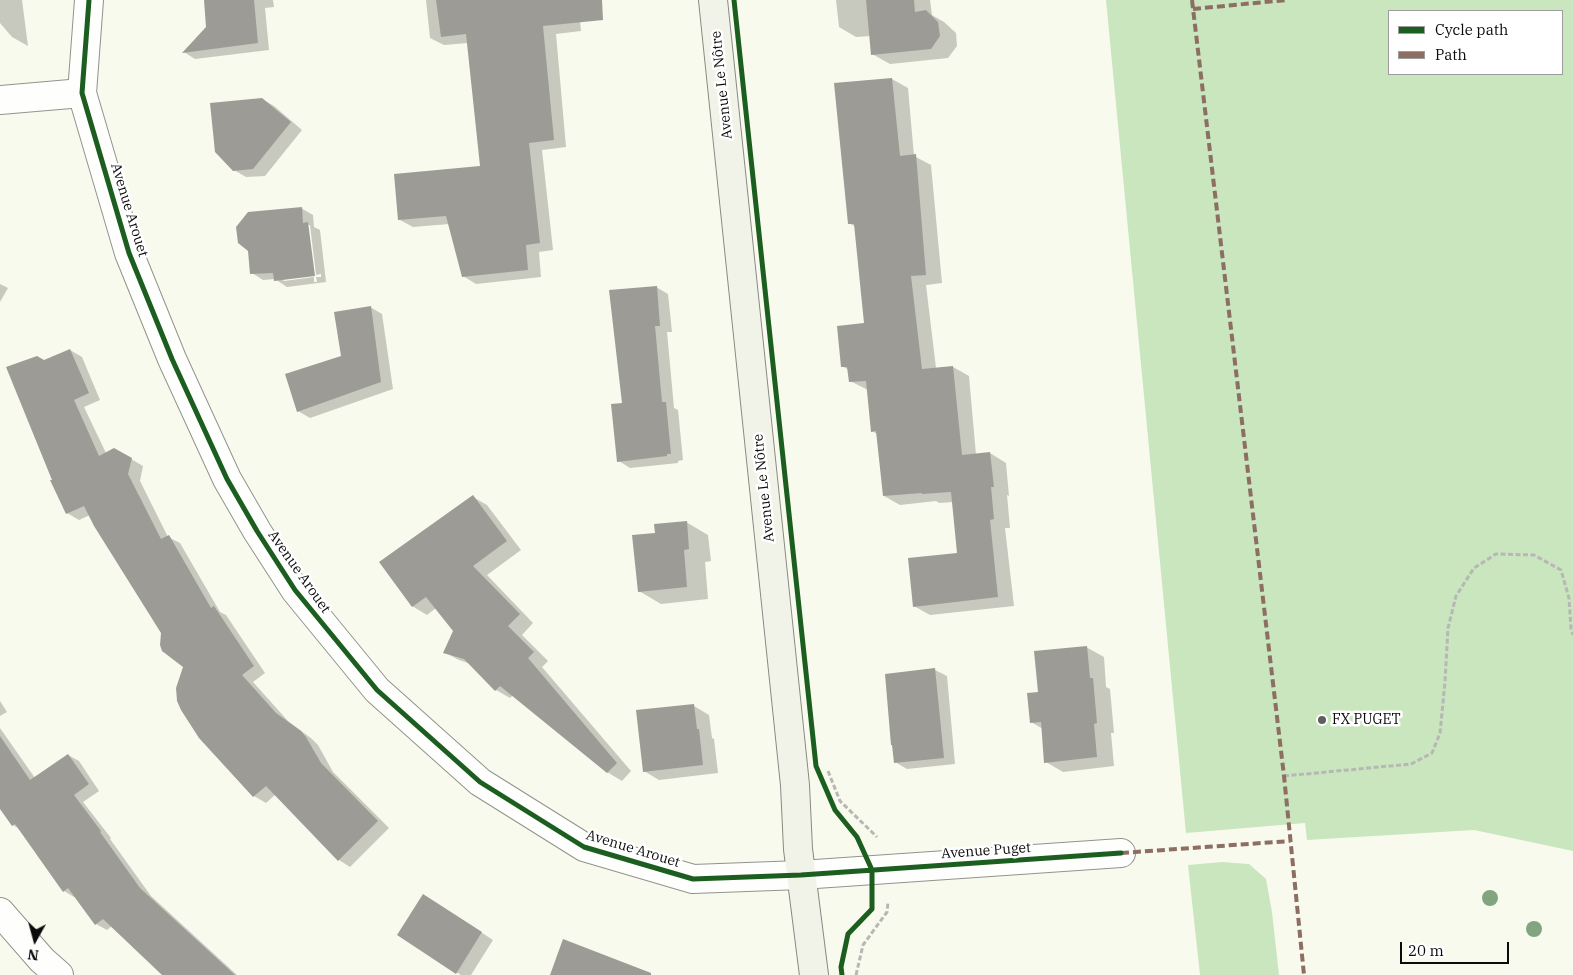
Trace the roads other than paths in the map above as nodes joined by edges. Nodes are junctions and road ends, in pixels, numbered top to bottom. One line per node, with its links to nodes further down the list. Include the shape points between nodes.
1 (89, 0): 3 (street, Avenue Arouet)
2 (713, 0): 7 (main road, Avenue Le Nôtre, via 795,785)
3 (82, 93): 4 (street); 7 (street, Avenue Arouet, via 129,253 172,359 227,479 295,590 377,690 480,782 584,847 693,879)
4 (0, 100)
5 (1121, 853): 6 (street, Avenue Puget)
6 (853, 871): 7 (street, Avenue Arouet)
7 (801, 875): 10 (main road, Avenue Le Nôtre)
8 (0, 912): 9 (street)
9 (47, 970)
10 (814, 975)

